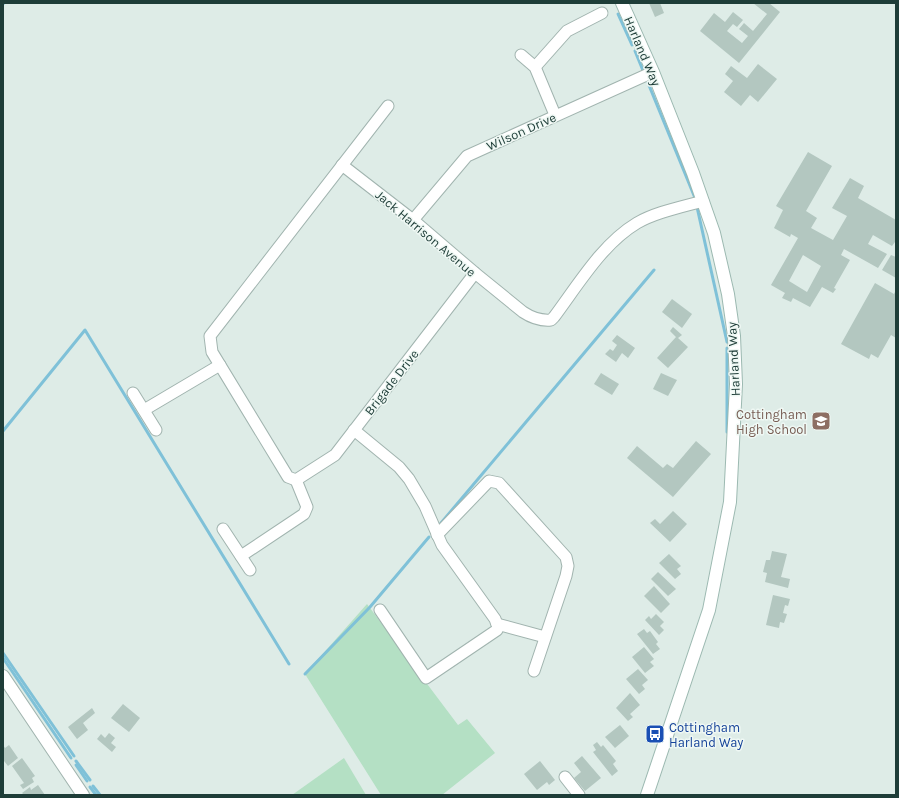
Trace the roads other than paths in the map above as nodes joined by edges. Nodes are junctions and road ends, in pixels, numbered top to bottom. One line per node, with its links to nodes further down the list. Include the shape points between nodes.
1 (622, 3): 5 (main road, Harland Way)
2 (602, 13): 4 (street, via 567,31)
3 (521, 55): 4 (street)
4 (535, 67): 7 (street)
5 (653, 72): 7 (street, Wilson Drive); 9 (main road, Harland Way)
6 (388, 106): 8 (street)
7 (555, 116): 10 (street, Wilson Drive, via 467,156)
8 (342, 165): 10 (street, Jack Harrison Avenue); 12 (street, via 210,336 212,352)
9 (703, 201): 11 (street, Jack Harrison Avenue, via 645,219 629,229 600,257 551,320 544,321 531,317); 30 (main road, Harland Way, via 714,233 728,294 734,336 736,384 730,502 709,610)
10 (413, 220): 11 (street, Jack Harrison Avenue)
11 (475, 273): 16 (street, Brigade Drive)
12 (220, 365): 14 (street); 17 (street, via 288,477)
13 (133, 393): 14 (street)
14 (144, 410): 15 (street)
15 (156, 430)
16 (354, 430): 17 (street, Brigade Drive, via 335,455); 19 (street, via 399,467 409,479 425,506)
17 (296, 480): 20 (street, via 307,507 304,514)
18 (223, 529): 20 (street)
19 (437, 535): 23 (street); 24 (street, via 489,481 499,483 566,557 566,576)
20 (241, 556): 21 (street)
21 (250, 570)
22 (380, 610): 23 (street, via 426,678 497,630)
23 (497, 624): 24 (street)
24 (545, 637): 25 (street)
25 (534, 671)
26 (3, 676): 28 (main road)
27 (565, 777): 29 (street)
28 (83, 795)
29 (579, 795)
30 (647, 795)

